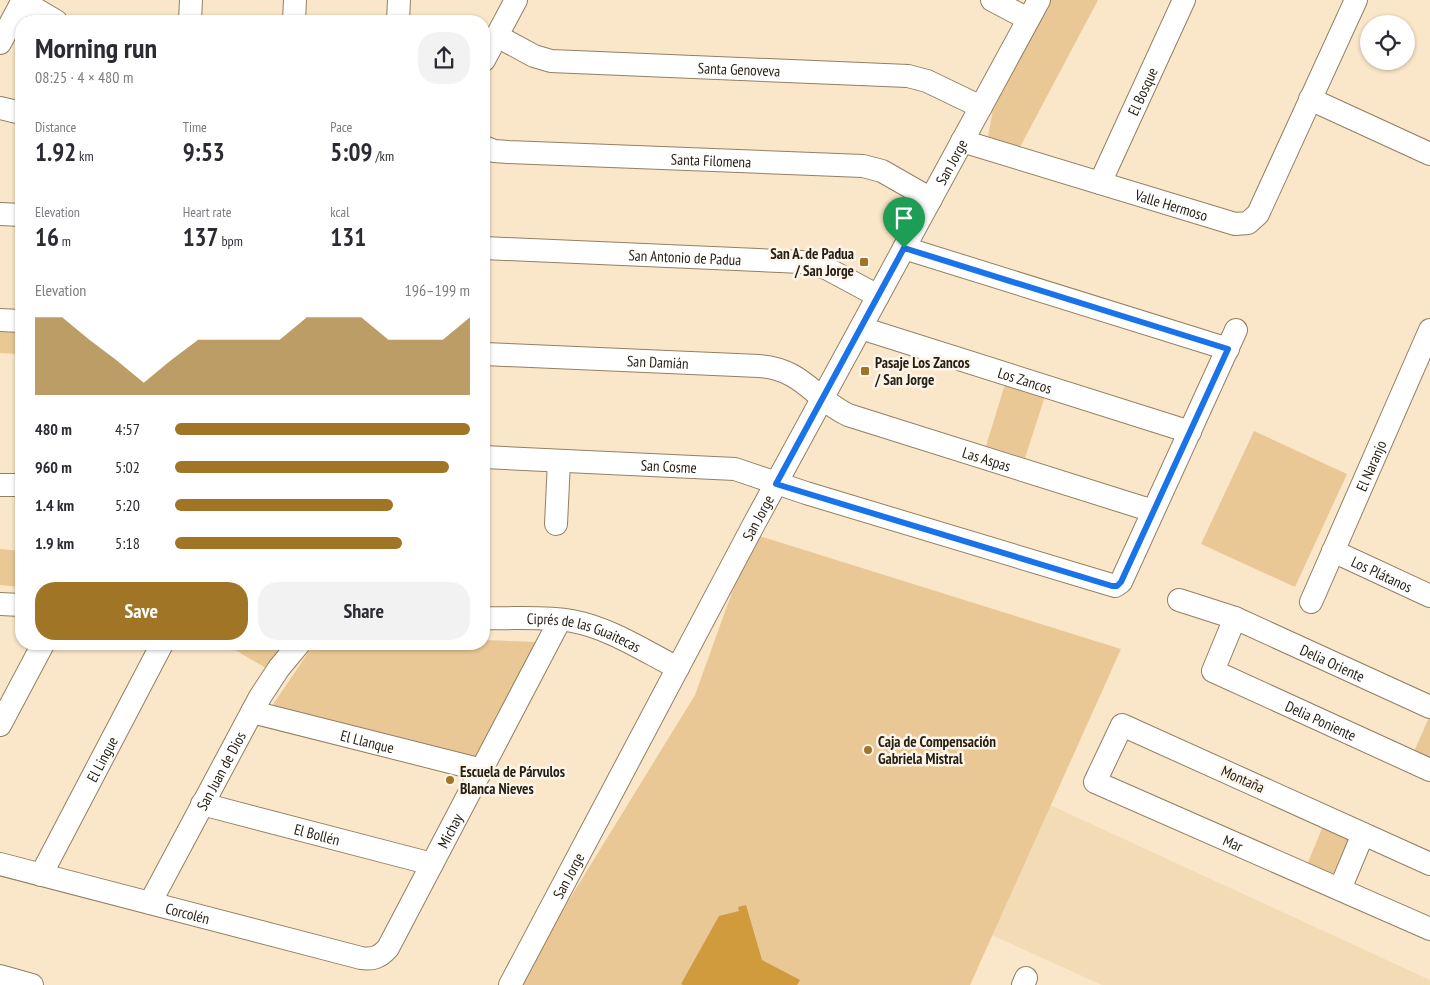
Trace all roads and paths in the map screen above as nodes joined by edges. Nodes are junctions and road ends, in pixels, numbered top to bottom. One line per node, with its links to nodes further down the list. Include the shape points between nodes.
1 (23, 0): 10 (street); 15 (street)
2 (191, 0): 11 (street)
3 (295, 0): 12 (street)
4 (399, 0): 13 (street)
5 (516, 0): 14 (street)
6 (992, 0): 9 (street)
7 (1184, 0): 24 (street, El Bosque)
8 (1356, 0): 17 (street, Valle Hermoso)
9 (1034, 10): 18 (street, San Jorge)
10 (47, 15)
11 (190, 15)
12 (294, 15)
13 (398, 15)
14 (497, 36): 16 (street); 18 (street, Santa Genoveva, via 534,56 551,61 915,77)
15 (0, 43)
16 (490, 47)
17 (1310, 99): 23 (street); 24 (street, Valle Hermoso, via 1258,214 1248,223 1235,224)
18 (981, 107): 21 (street, San Jorge)
19 (0, 108): 20 (street)
20 (15, 112)
21 (962, 141): 24 (street, Valle Hermoso); 25 (street, San Jorge)
22 (490, 149): 25 (street, Santa Filomena, via 863,166 882,171)
23 (1430, 154)
24 (1100, 183)
25 (931, 199): 29 (street, San Jorge)
26 (0, 214): 27 (street)
27 (15, 215)
28 (490, 248): 30 (street, San Antonio de Padua, via 802,262 826,268)
29 (904, 248): 30 (street, San Jorge); 37 (street, via 1232,339)
30 (878, 296): 33 (street, San Jorge)
31 (0, 320): 32 (street)
32 (15, 321)
33 (861, 328): 36 (street, San Jorge); 37 (street, Los Zancos)
34 (1430, 330): 45 (street, El Naranjo)
35 (490, 354): 36 (street, San Damián, via 768,367 789,374)
36 (823, 398): 40 (street, San Jorge); 43 (street, Las Aspas, via 848,415)
37 (1190, 432): 43 (street)
38 (490, 457): 39 (street, San Cosme)
39 (560, 460): 40 (street, San Cosme, via 735,469); 44 (street)
40 (776, 484): 43 (street, San Cosme, via 1112,586 1121,582); 57 (street, San Jorge)
41 (0, 485): 42 (street)
42 (15, 485)
43 (1153, 511)
44 (556, 524)
45 (1333, 551): 46 (street, Los Plátanos); 48 (street, El Naranjo)
46 (1430, 596)
47 (1180, 600): 52 (street, Delia Oriente)
48 (1311, 602)
49 (0, 604): 50 (street)
50 (15, 605)
51 (490, 618): 53 (street, Ciprés de las Guaitecas)
52 (1235, 618): 58 (street, Delia Oriente); 63 (street, Delia Poniente, via 1213,671)
53 (560, 620): 57 (street, Ciprés de las Guaitecas, via 600,629); 62 (street, Michay)
54 (40, 650): 60 (street)
55 (159, 650): 69 (street, El Lingue)
56 (295, 650): 59 (street, San Juan de Dios, via 269,682)
57 (678, 668): 76 (street, San Jorge)
58 (1430, 707)
59 (252, 712): 62 (street, El Llanque); 64 (street, San Juan de Dios)
60 (0, 725)
61 (1122, 725): 65 (street, Montaña); 70 (street, Mar, via 1095,782)
62 (482, 770): 67 (street, Michay)
63 (1430, 770)
64 (202, 804): 67 (street, El Bollén); 71 (street, San Juan de Dios)
65 (1363, 834): 68 (street, Montaña); 70 (street)
66 (0, 864): 69 (street, Corcolén)
67 (432, 864): 73 (street, Michay, via 388,948)
68 (1430, 864)
69 (41, 875): 71 (street, Corcolén)
70 (1340, 889): 72 (street, Mar)
71 (150, 903): 73 (street, Corcolén, via 361,958)
72 (1430, 928)
73 (376, 957)
74 (0, 976): 75 (street)
75 (32, 985)
76 (510, 985)

